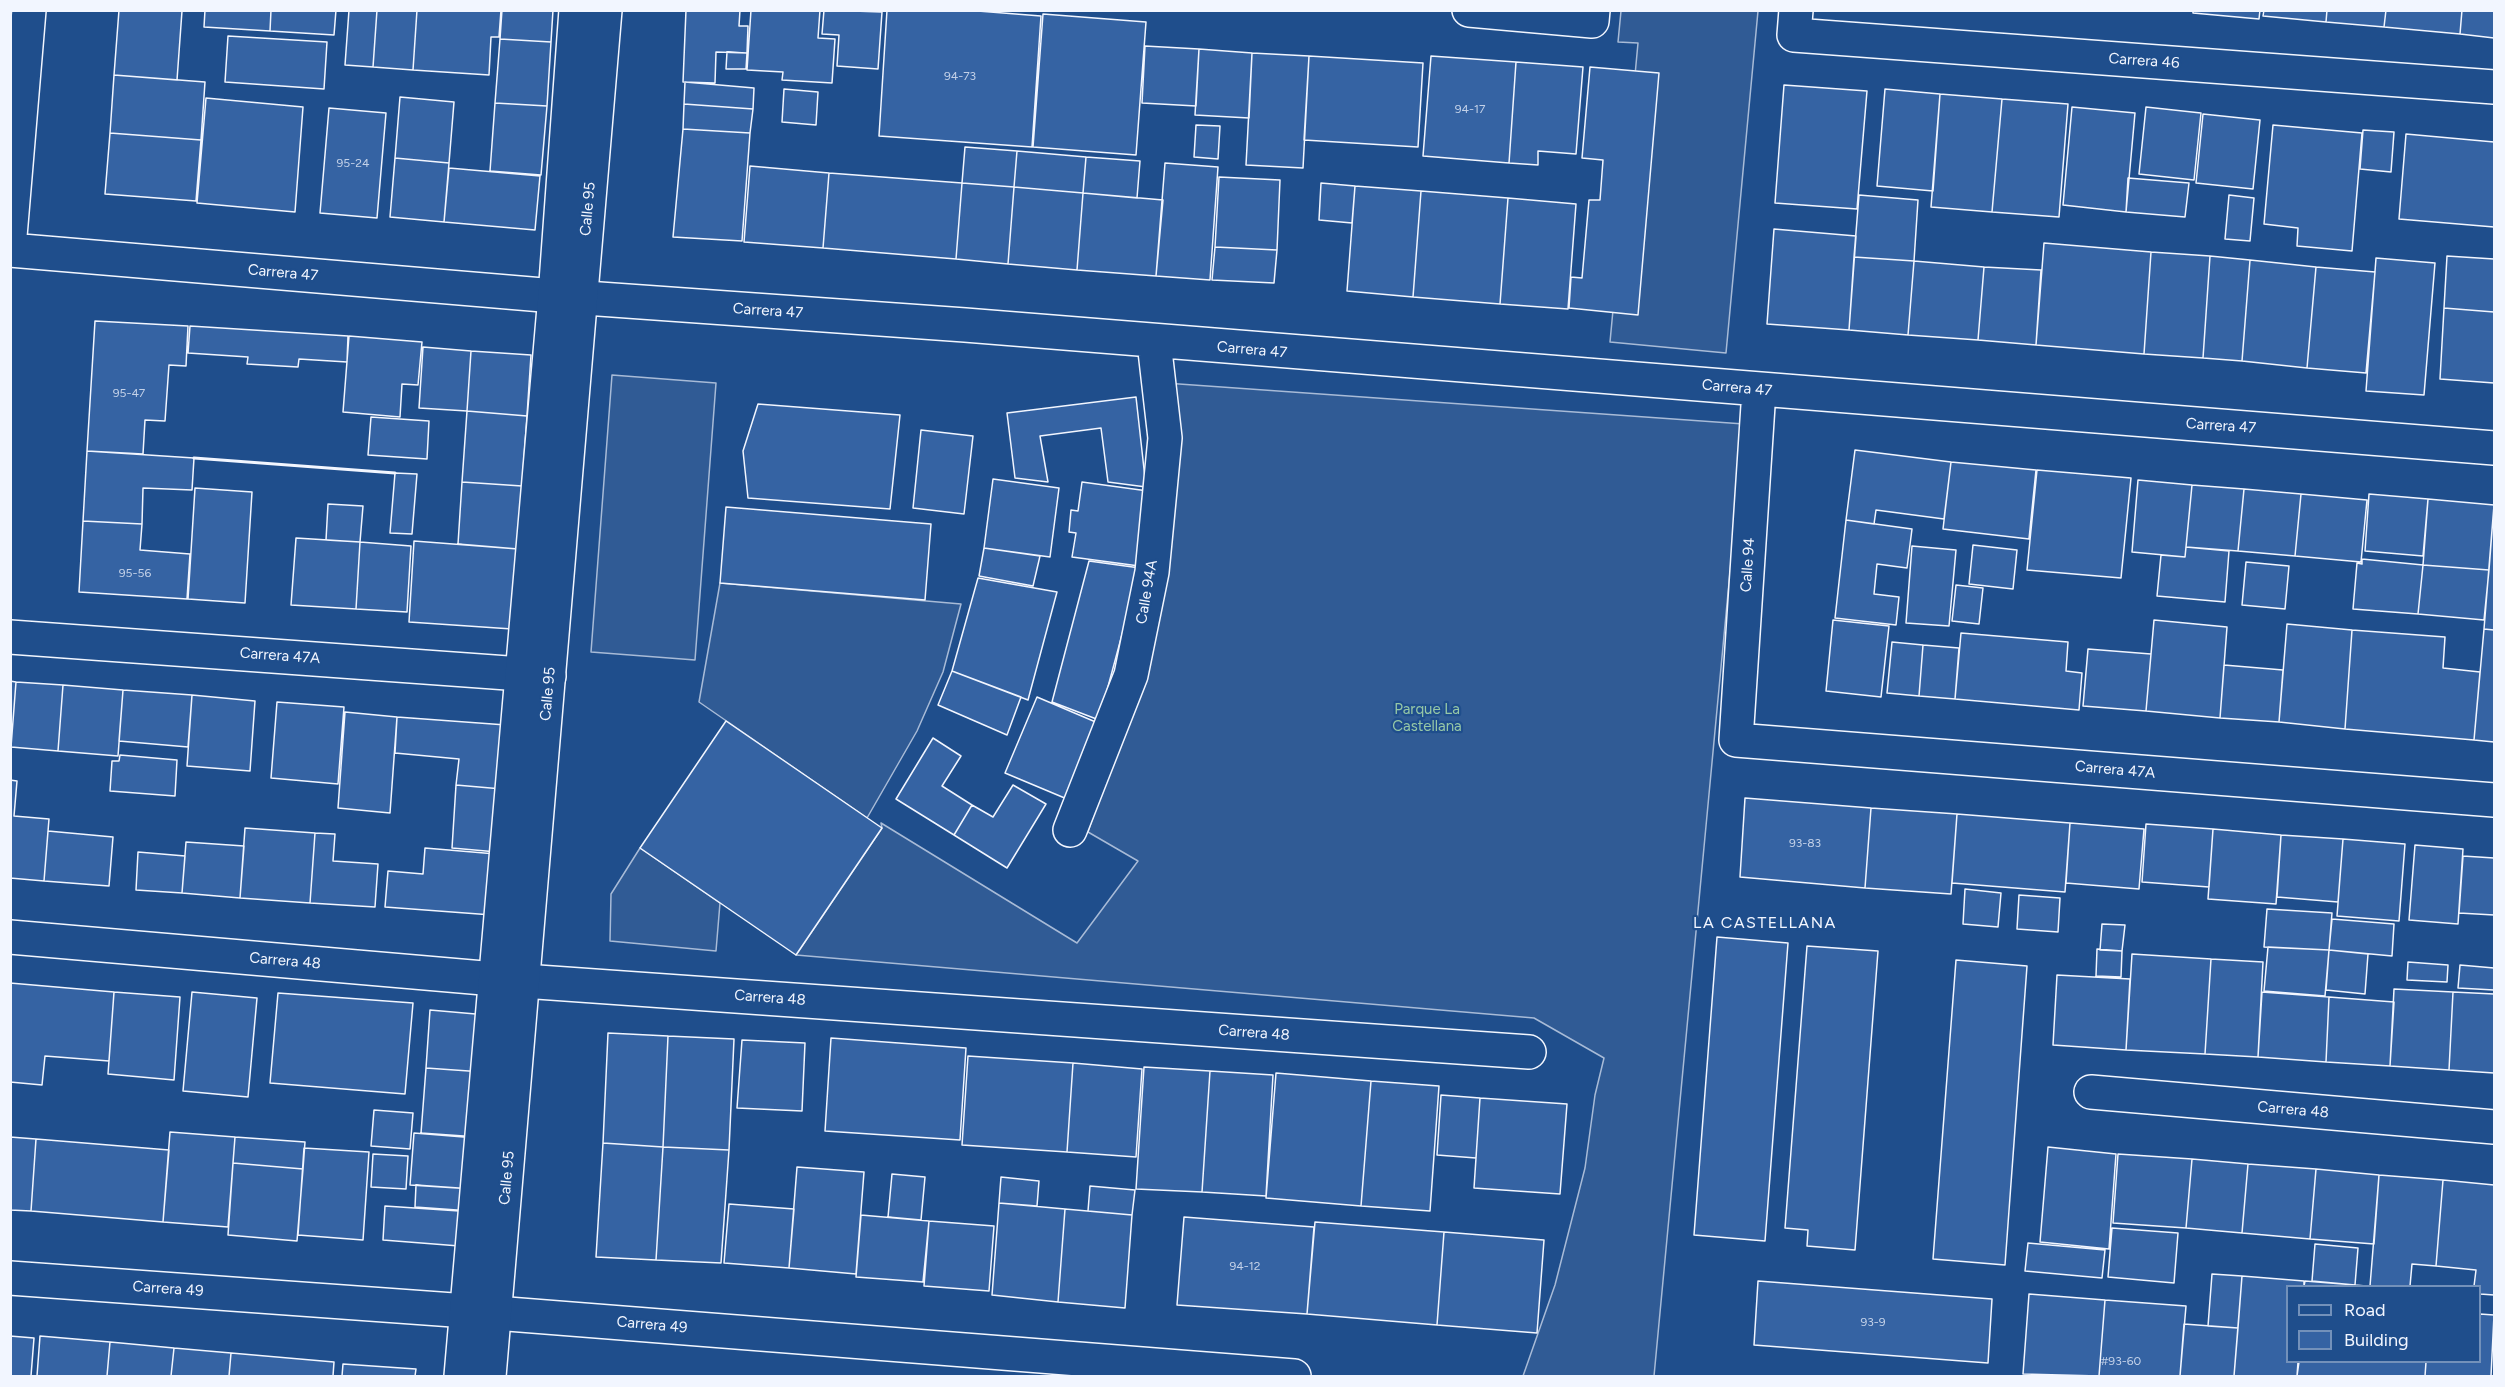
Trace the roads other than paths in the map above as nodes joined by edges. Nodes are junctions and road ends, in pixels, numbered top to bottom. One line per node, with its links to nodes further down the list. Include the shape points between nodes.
1 (29, 10): 8 (street)
2 (576, 10): 10 (street, Calle 95)
3 (605, 10): 10 (street, Calle 95)
4 (1469, 10): 5 (street)
5 (1592, 16)
6 (1795, 22): 7 (street, Carrera 46)
7 (2494, 87)
8 (10, 236)
9 (10, 250): 10 (street, Carrera 47)
10 (568, 296): 11 (street, Carrera 47); 15 (street, Calle 95)
11 (1154, 342): 12 (street, Carrera 47); 18 (street, Calle 94A, via 1165,438 1152,572 1131,675)
12 (1759, 390): 13 (street, Carrera 47); 16 (street, Calle 94)
13 (2494, 448)
14 (10, 637): 15 (street, Carrera 47A)
15 (536, 675): 20 (street, Calle 95)
16 (1736, 740): 17 (street, Carrera 47A)
17 (2494, 800)
18 (1070, 830)
19 (10, 937): 20 (street, Carrera 48)
20 (509, 980): 21 (street, Carrera 48); 25 (street, Calle 95)
21 (1529, 1052)
22 (2091, 1092): 23 (street, Carrera 48)
23 (2494, 1127)
24 (10, 1278): 25 (street, Carrera 49)
25 (481, 1312): 26 (street, Calle 95); 27 (street, Calle 95); 28 (street, Carrera 49)
26 (462, 1377)
27 (489, 1377)
28 (1294, 1377)

